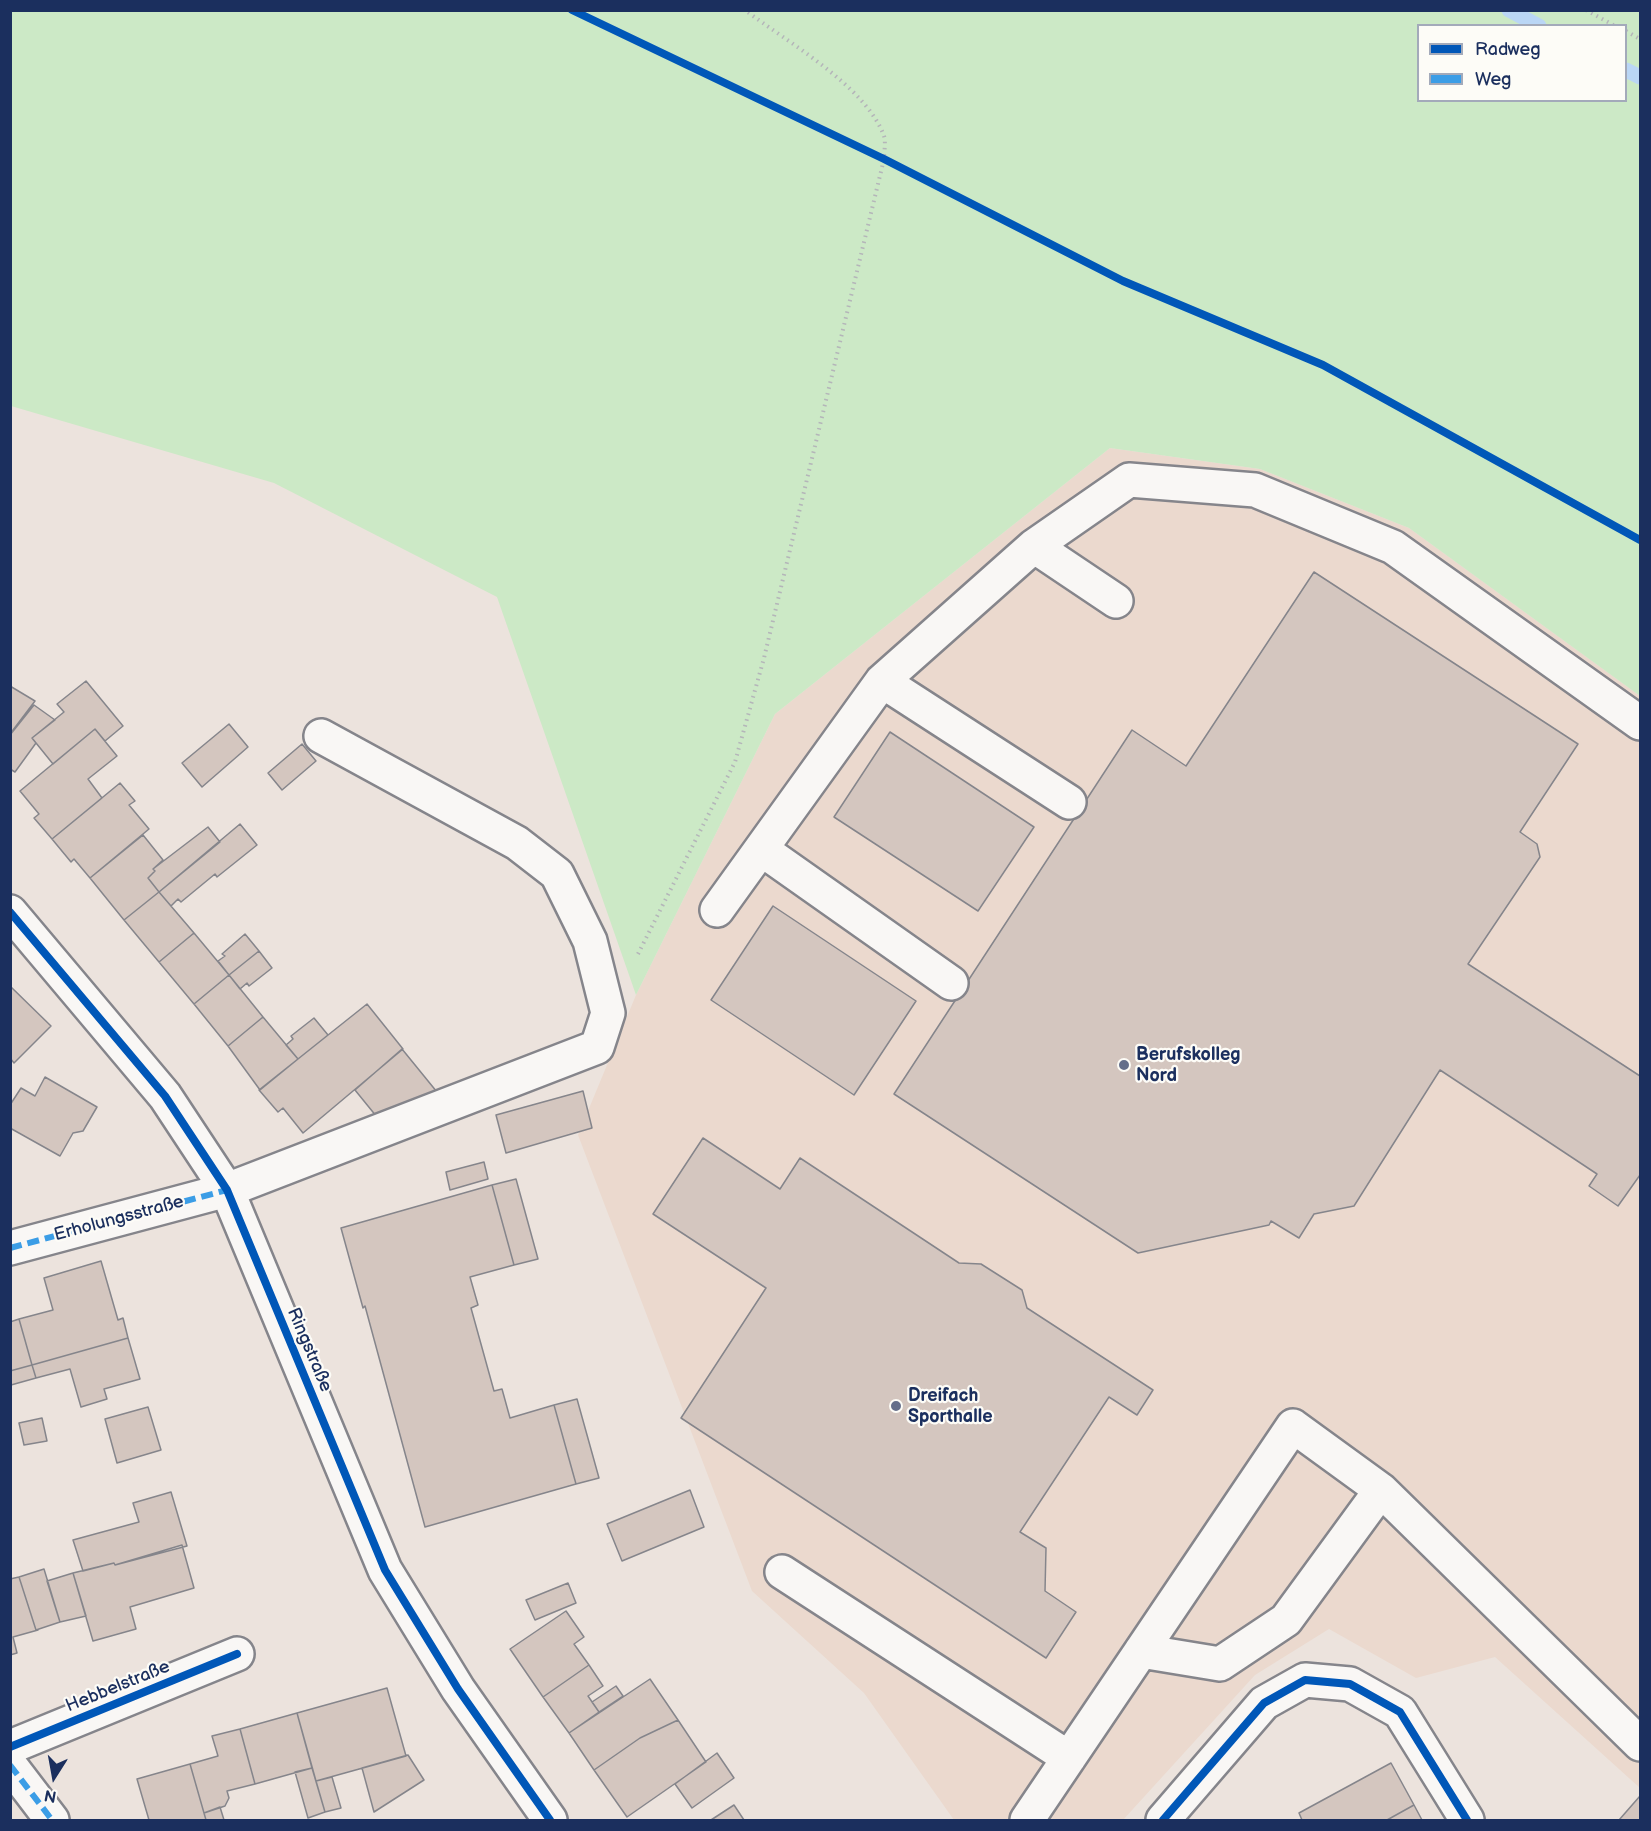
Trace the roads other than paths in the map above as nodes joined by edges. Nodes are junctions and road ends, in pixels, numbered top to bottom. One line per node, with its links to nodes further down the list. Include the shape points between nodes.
1 (1034, 546): 2 (street); 3 (street); 4 (street, via 1129,480 1255,490 1393,547)
2 (1116, 601)
3 (882, 681): 6 (street); 7 (street)
4 (1641, 723)
5 (321, 736): 11 (street, Erholungsstraße, via 517,843 557,874 590,940 608,1012 597,1047)
6 (1069, 802)
7 (761, 849): 8 (street); 10 (street)
8 (717, 909)
9 (10, 912): 11 (street, Ringstraße, via 165,1096)
10 (951, 983)
11 (226, 1190): 12 (street, Erholungsstraße); 22 (street, Ringstraße, via 385,1570 458,1689)
12 (10, 1248)
13 (1381, 1490): 15 (street, via 1286,1620 1220,1664); 15 (street, via 1293,1426); 17 (street)
14 (782, 1572): 19 (street)
15 (1141, 1651): 19 (street)
16 (237, 1654): 18 (street, Hebbelstraße)
17 (1641, 1744)
18 (10, 1747)
19 (1069, 1758): 23 (street)
20 (10, 1765): 21 (street)
21 (52, 1821)
22 (550, 1821)
23 (1027, 1821)
24 (1163, 1821): 25 (street, via 1264,1703 1305,1680 1350,1684 1400,1712)
25 (1467, 1821)

